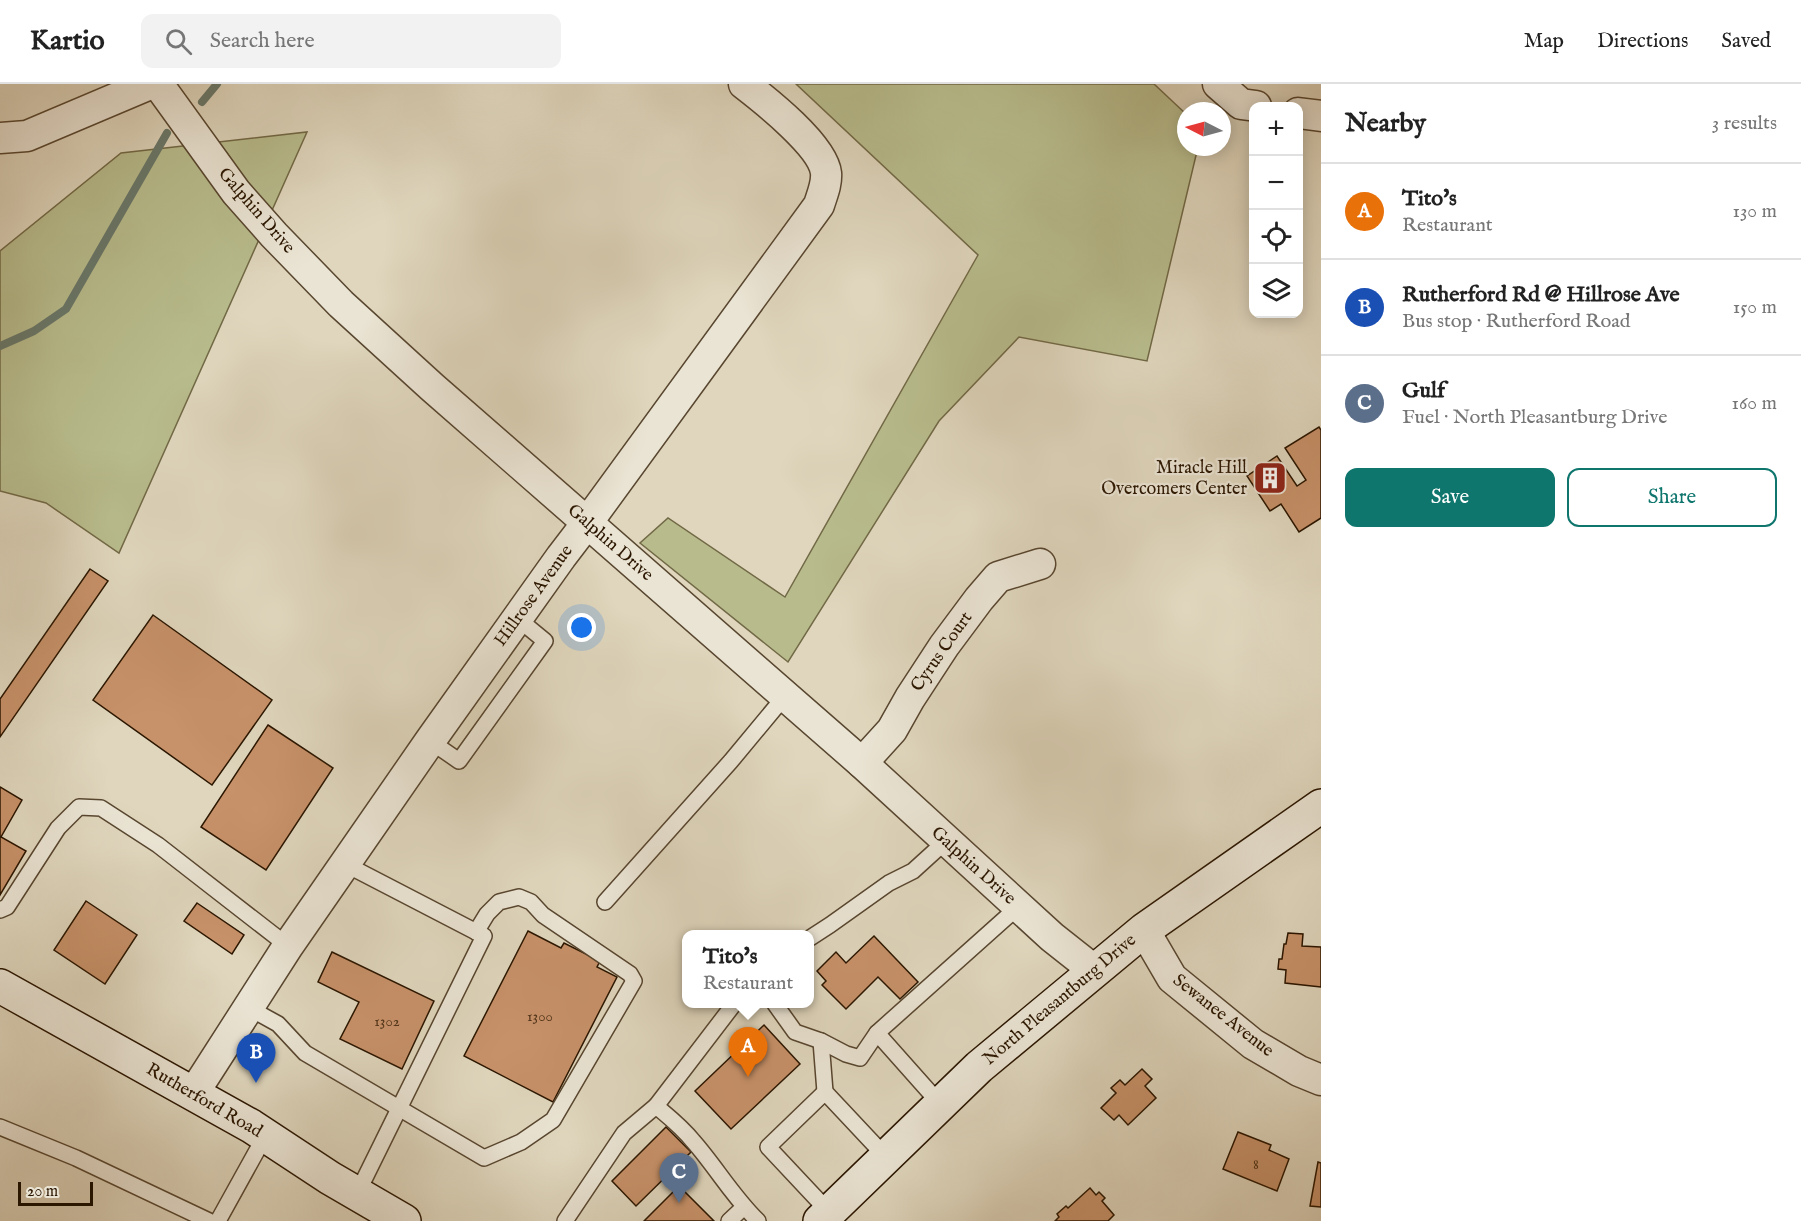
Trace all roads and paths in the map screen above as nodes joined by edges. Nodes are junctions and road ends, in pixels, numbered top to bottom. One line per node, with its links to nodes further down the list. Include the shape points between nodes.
1 (150, 84): 8 (street, via 27,136)
2 (158, 84): 9 (street, Galphin Drive, via 236,192 332,295)
3 (744, 84): 9 (street, Hillrose Avenue, via 783,115 819,155 826,184 819,205)
4 (1218, 84): 5 (street, via 1241,104)
5 (1249, 105)
6 (1303, 114): 7 (street)
7 (1321, 116)
8 (0, 138)
9 (587, 523): 11 (street, Galphin Drive); 15 (street, Hillrose Avenue)
10 (1040, 564): 12 (street, Cyrus Court, via 998,577 944,646 892,730)
11 (785, 696): 12 (street, Galphin Drive); 16 (lane)
12 (861, 763): 14 (street, Galphin Drive)
13 (1321, 806): 19 (main road, North Pleasantburg Drive)
14 (946, 841): 17 (street, Galphin Drive); 21 (lane, via 913,871 889,883)
15 (345, 864): 20 (lane); 22 (street, Hillrose Avenue)
16 (605, 902)
17 (1018, 907): 23 (street, Galphin Drive); 28 (lane)
18 (0, 910): 22 (lane, via 7,907 58,828 80,807 101,808 158,845)
19 (1144, 930): 23 (main road, North Pleasantburg Drive); 30 (street, Sewanee Avenue, via 1172,978 1253,1044)
20 (476, 932): 35 (lane, via 483,936); 35 (lane, via 499,902 519,897 630,974 634,981 553,1120 521,1142 484,1158)
21 (814, 936)
22 (288, 946): 25 (street, Hillrose Avenue)
23 (1095, 971): 33 (main road, North Pleasantburg Drive, via 979,1067)
24 (0, 987): 32 (main road, Rutherford Road)
25 (249, 1008): 32 (street, Hillrose Avenue); 35 (lane, via 278,1024 305,1053)
26 (731, 1008): 34 (lane)
27 (778, 1008): 29 (lane, via 795,1032)
28 (877, 1034): 29 (lane, via 860,1058); 33 (lane)
29 (821, 1041): 31 (lane)
30 (1321, 1080)
31 (825, 1092): 38 (lane); 41 (lane, via 768,1147)
32 (193, 1094): 37 (main road, Rutherford Road)
33 (941, 1105): 38 (main road, North Pleasantburg Drive)
34 (656, 1106): 40 (lane, via 694,1142); 45 (lane, via 624,1133)
35 (399, 1107): 39 (lane)
36 (0, 1127): 42 (lane, via 76,1158)
37 (265, 1136): 39 (main road, Rutherford Road); 43 (lane)
38 (886, 1157): 41 (main road, North Pleasantburg Drive)
39 (357, 1194): 44 (main road, Rutherford Road)
40 (744, 1207): 46 (lane); 47 (lane)
41 (825, 1216)
42 (208, 1221)
43 (218, 1221)
44 (404, 1221)
45 (565, 1221)
46 (729, 1221)
47 (758, 1221)

